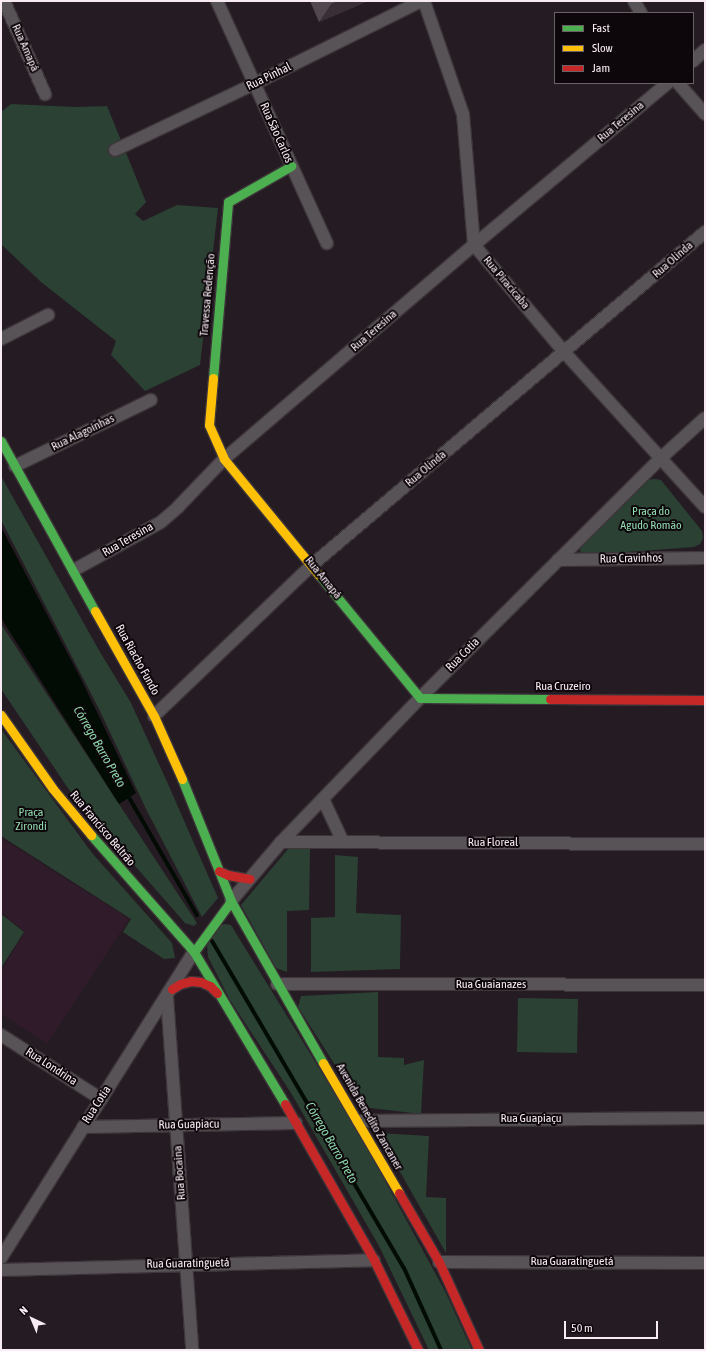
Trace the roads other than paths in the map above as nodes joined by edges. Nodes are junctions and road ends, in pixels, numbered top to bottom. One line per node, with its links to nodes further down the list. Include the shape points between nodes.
1 (4, 1): 11 (street, Rua Amapá)
2 (217, 1): 8 (street, Rua São Carlos)
3 (423, 1): 8 (street, Rua Pinhal); 17 (street, Rua Piracicaba, via 463,114)
4 (634, 1): 5 (street)
5 (640, 12)
6 (705, 50): 7 (street)
7 (694, 60)
8 (254, 84): 13 (street, Rua Pinhal); 14 (street, Rua São Carlos)
9 (667, 84): 17 (street, Rua Teresina)
10 (679, 84): 12 (street)
11 (46, 94)
12 (705, 114)
13 (115, 150)
14 (291, 166): 16 (street, Rua São Carlos); 25 (main road, Travessa Redenção, via 228,202 209,425)
15 (705, 232): 20 (street, Rua Olinda)
16 (327, 243)
17 (474, 245): 20 (street, Rua Piracicaba); 25 (street, Rua Teresina)
18 (48, 315): 19 (street)
19 (1, 339)
20 (565, 352): 24 (street, Rua Piracicaba); 31 (street, Rua Olinda)
21 (151, 400): 26 (street, Rua Alagoinhas)
22 (705, 418): 24 (street, Rua Cotia)
23 (1, 442): 26 (main road, Rua Riacho Fundo)
24 (661, 458): 27 (street, Rua Piracicaba); 30 (street, Rua Cotia)
25 (224, 459): 31 (main road, Rua Amapá); 32 (street, Rua Teresina, via 161,522)
26 (15, 466): 32 (main road, Rua Riacho Fundo)
27 (705, 507)
28 (705, 550): 29 (street)
29 (700, 559): 30 (street, Rua Cravinhos)
30 (558, 560): 33 (street, Rua Cotia)
31 (312, 565): 33 (main road, Rua Amapá); 36 (street, Rua Olinda)
32 (74, 570): 36 (main road, Rua Riacho Fundo)
33 (420, 698): 34 (main road, Rua Cruzeiro); 37 (street, Rua Cotia)
34 (705, 700)
35 (1, 715): 44 (main road, Rua Francisco Beltrão, via 57,795)
36 (154, 716): 41 (main road, Rua Riacho Fundo, via 196,810)
37 (323, 799): 38 (street, Rua Cotia); 39 (street)
38 (282, 842): 39 (street, Rua Floreal); 42 (street, Rua Cotia)
39 (343, 842): 40 (street, Rua Floreal)
40 (705, 844)
41 (219, 871): 42 (main road); 43 (main road, Rua Riacho Fundo)
42 (250, 879): 43 (street, Rua Cotia)
43 (231, 901): 44 (main road); 45 (main road, Avenida Benedito Zancaner)
44 (194, 952): 47 (street, Rua Cotia); 48 (main road)
45 (277, 984): 46 (street, Rua Guaianazes); 52 (main road, Avenida Benedito Zancaner)
46 (705, 985)
47 (169, 993): 48 (main road, via 180,984 191,981 210,986); 50 (street, Rua Cotia); 54 (street, Rua Bocaina)
48 (218, 994): 53 (main road)
49 (1, 1035): 50 (street, Rua Londrina)
50 (101, 1099): 55 (street, Rua Cotia)
51 (705, 1118): 52 (street, Rua Guapiaçu)
52 (358, 1121): 58 (main road, Avenida Benedito Zancaner)
53 (296, 1123): 54 (street, Rua Guapiacu); 57 (main road)
54 (177, 1125): 55 (street, Rua Guapiacu); 60 (street, Rua Bocaina)
55 (83, 1127): 56 (street, Rua Cotia)
56 (1, 1258)
57 (374, 1260): 60 (street, Rua Guaratinguetá); 63 (main road)
58 (439, 1262): 59 (street, Rua Guaratinguetá); 64 (main road, Avenida Benedito Zancaner)
59 (705, 1263)
60 (186, 1264): 61 (street, Rua Guaratinguetá); 62 (street, Rua Bocaina)
61 (1, 1270)
62 (192, 1350)
63 (418, 1350)
64 (479, 1350)

